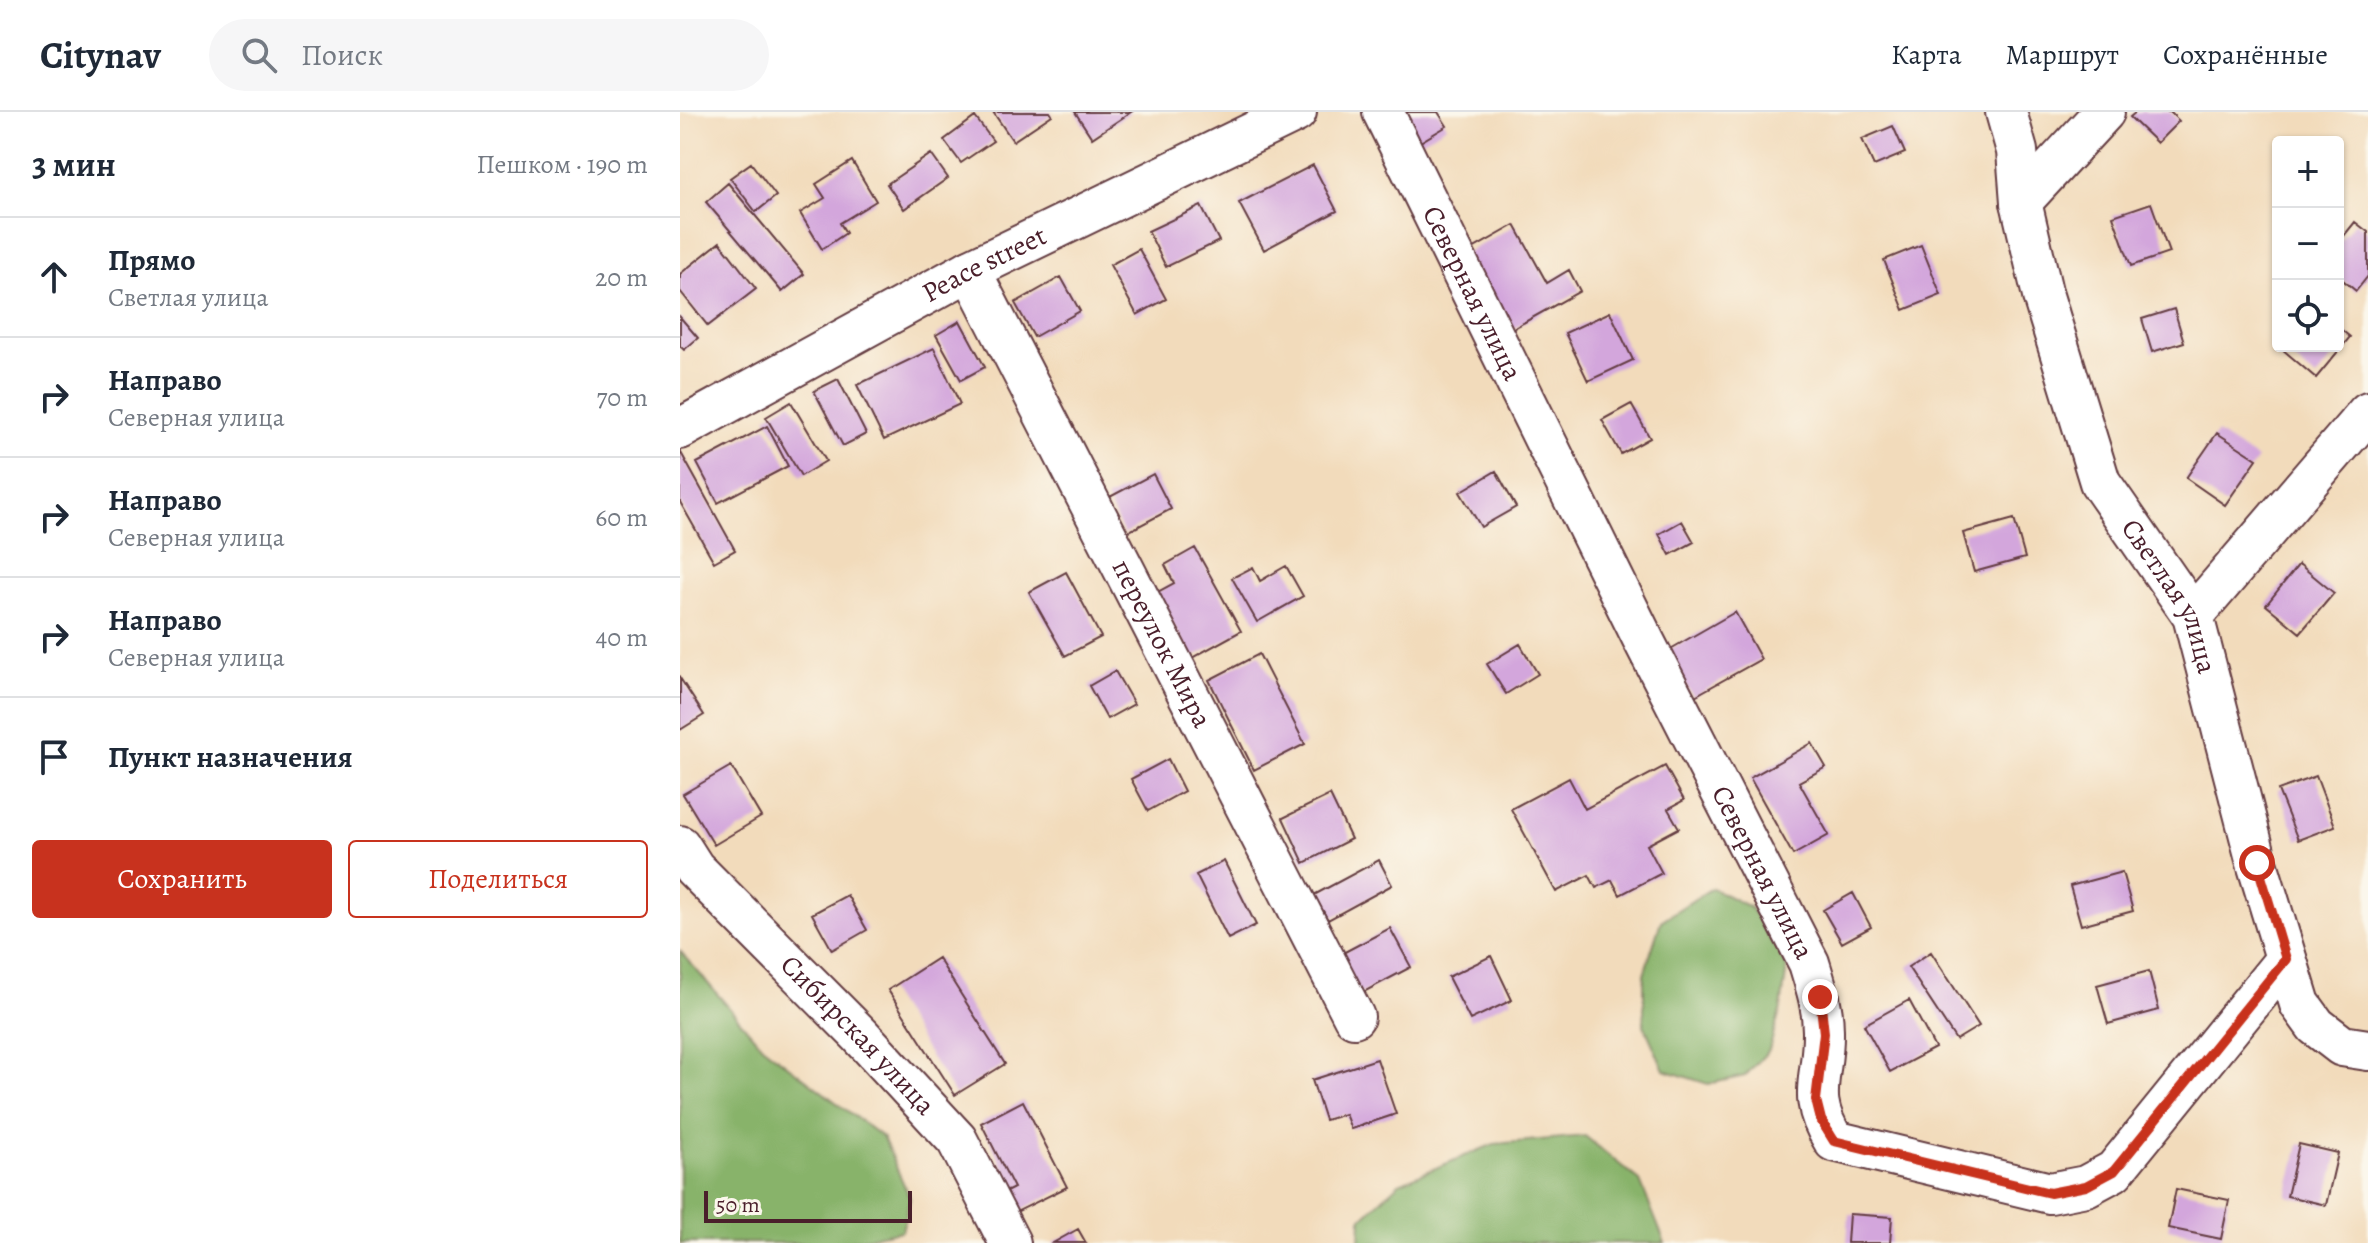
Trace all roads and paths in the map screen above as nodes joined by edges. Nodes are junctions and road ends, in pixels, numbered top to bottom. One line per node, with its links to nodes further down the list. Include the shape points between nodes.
1 (1296, 112): 6 (street, Peace street)
2 (1383, 112): 11 (street, Северная улица, via 1809,963 1824,1033 1816,1100 1834,1141 2050,1193 2086,1186 2114,1171)
3 (2006, 112): 5 (street, Светлая улица, via 2017,151)
4 (2104, 112): 5 (street)
5 (2021, 202): 9 (street, Светлая улица, via 2059,356 2100,482)
6 (970, 270): 8 (street, Peace street); 12 (street, переулок Мира)
7 (2368, 412): 9 (street)
8 (680, 429)
9 (2193, 616): 11 (street, Светлая улица)
10 (680, 846): 14 (street, Сибирская улица, via 694,868 957,1140)
11 (2286, 959): 13 (street, Светлая улица, via 2300,1004 2316,1026 2342,1046)
12 (1354, 1017)
13 (2368, 1050)
14 (1010, 1243)

